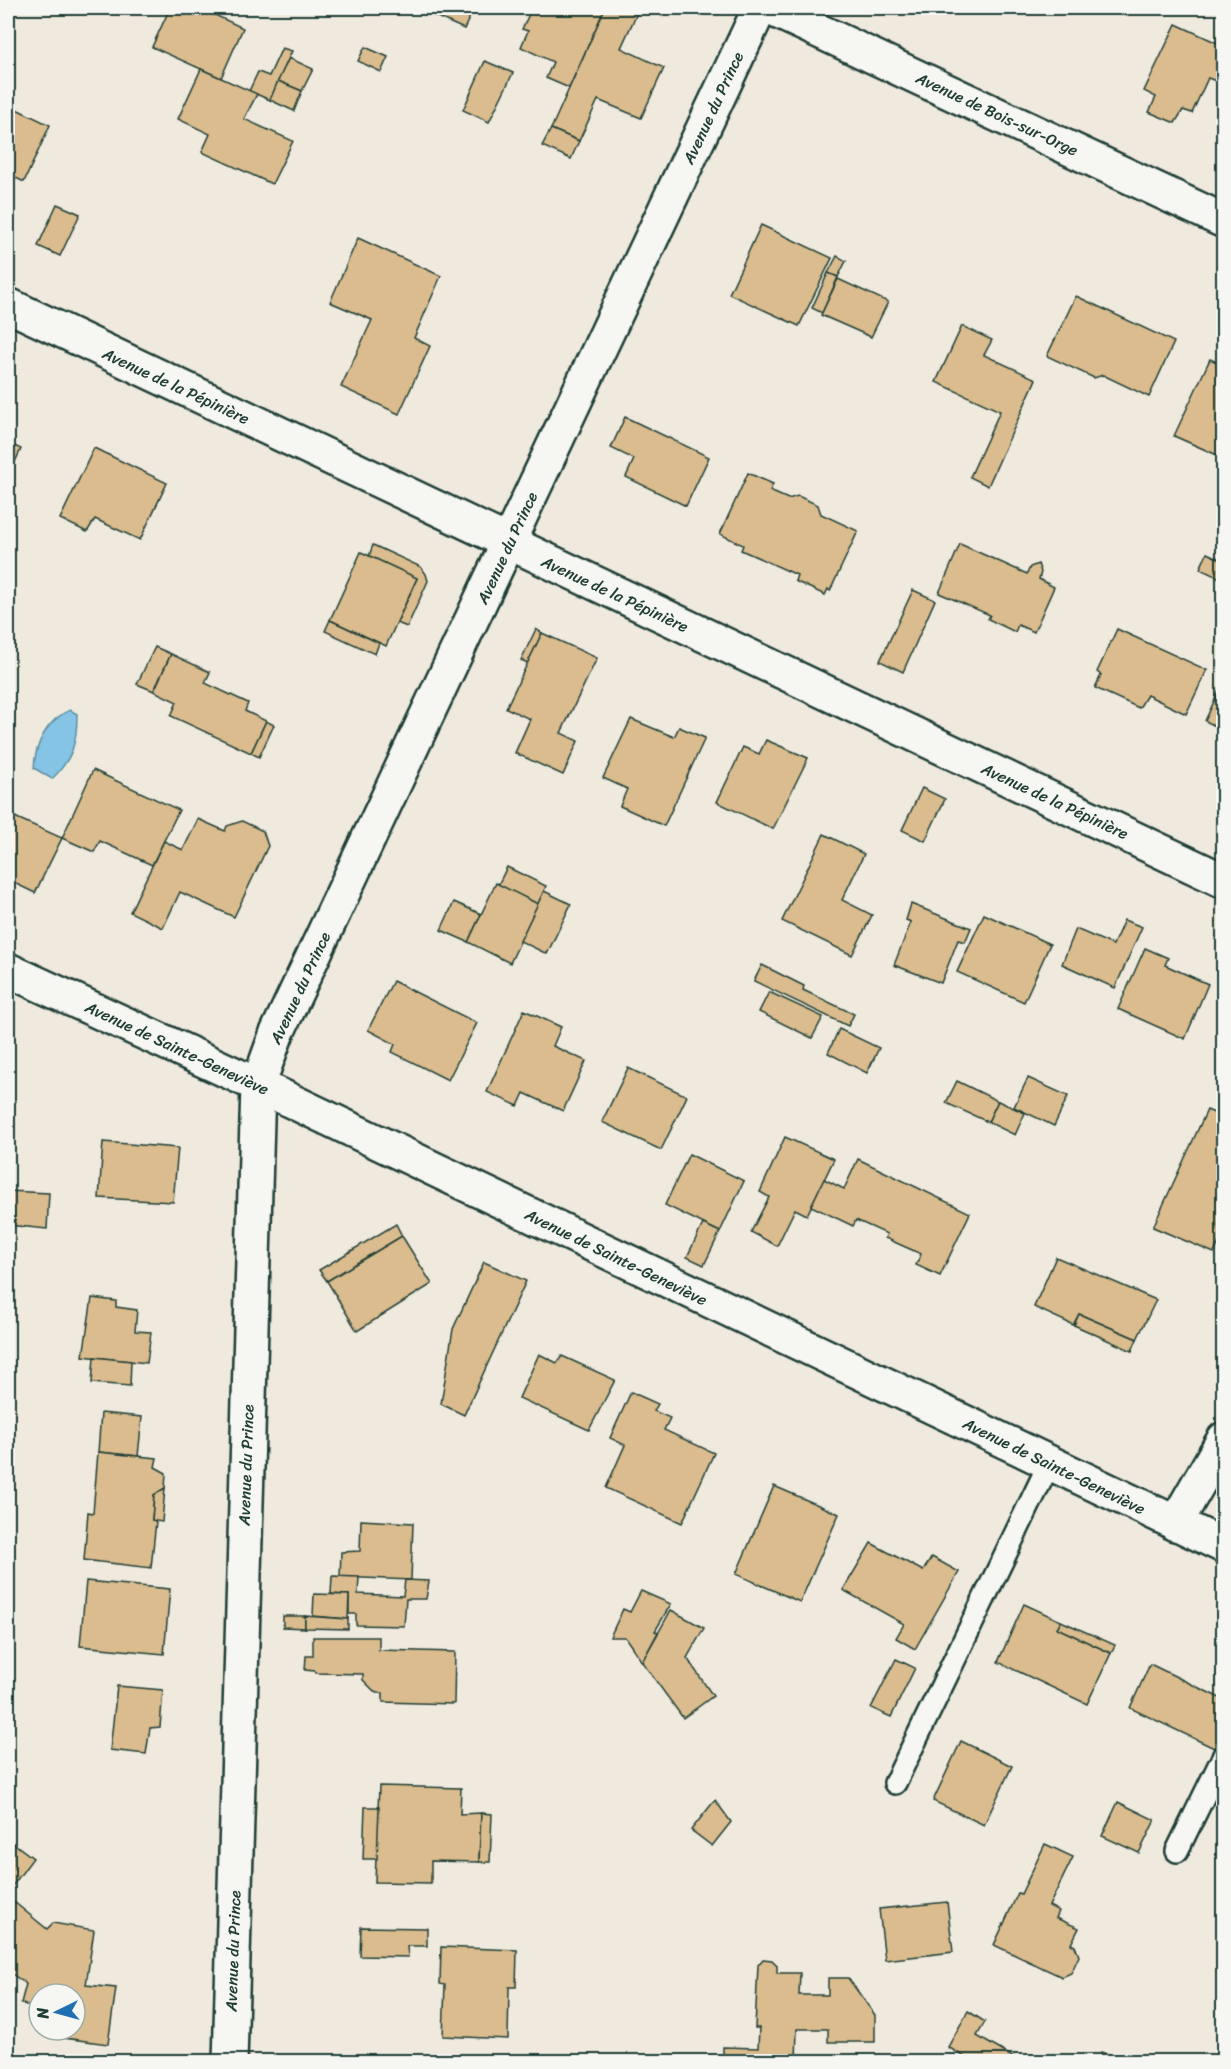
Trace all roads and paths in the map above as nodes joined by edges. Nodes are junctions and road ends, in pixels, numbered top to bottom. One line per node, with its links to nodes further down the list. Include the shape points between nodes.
1 (759, 8): 5 (street, Avenue du Prince)
2 (770, 8): 3 (street, Avenue de Bois-sur-Orge)
3 (1224, 221)
4 (8, 305): 5 (street, Avenue de la Pépinière)
5 (509, 544): 6 (street, Avenue de la Pépinière); 8 (street, Avenue du Prince, via 276,1035)
6 (1224, 881)
7 (8, 970): 8 (street, Avenue de Sainte-Geneviève)
8 (258, 1085): 10 (street, Avenue de Sainte-Geneviève); 16 (street, Avenue du Prince)
9 (1224, 1439): 11 (street)
10 (1049, 1464): 11 (street, Avenue de Sainte-Geneviève); 14 (lane)
11 (1175, 1524): 12 (street, Avenue de Sainte-Geneviève)
12 (1224, 1546)
13 (1224, 1755): 15 (lane)
14 (895, 1783)
15 (1177, 1851)
16 (230, 2061)

